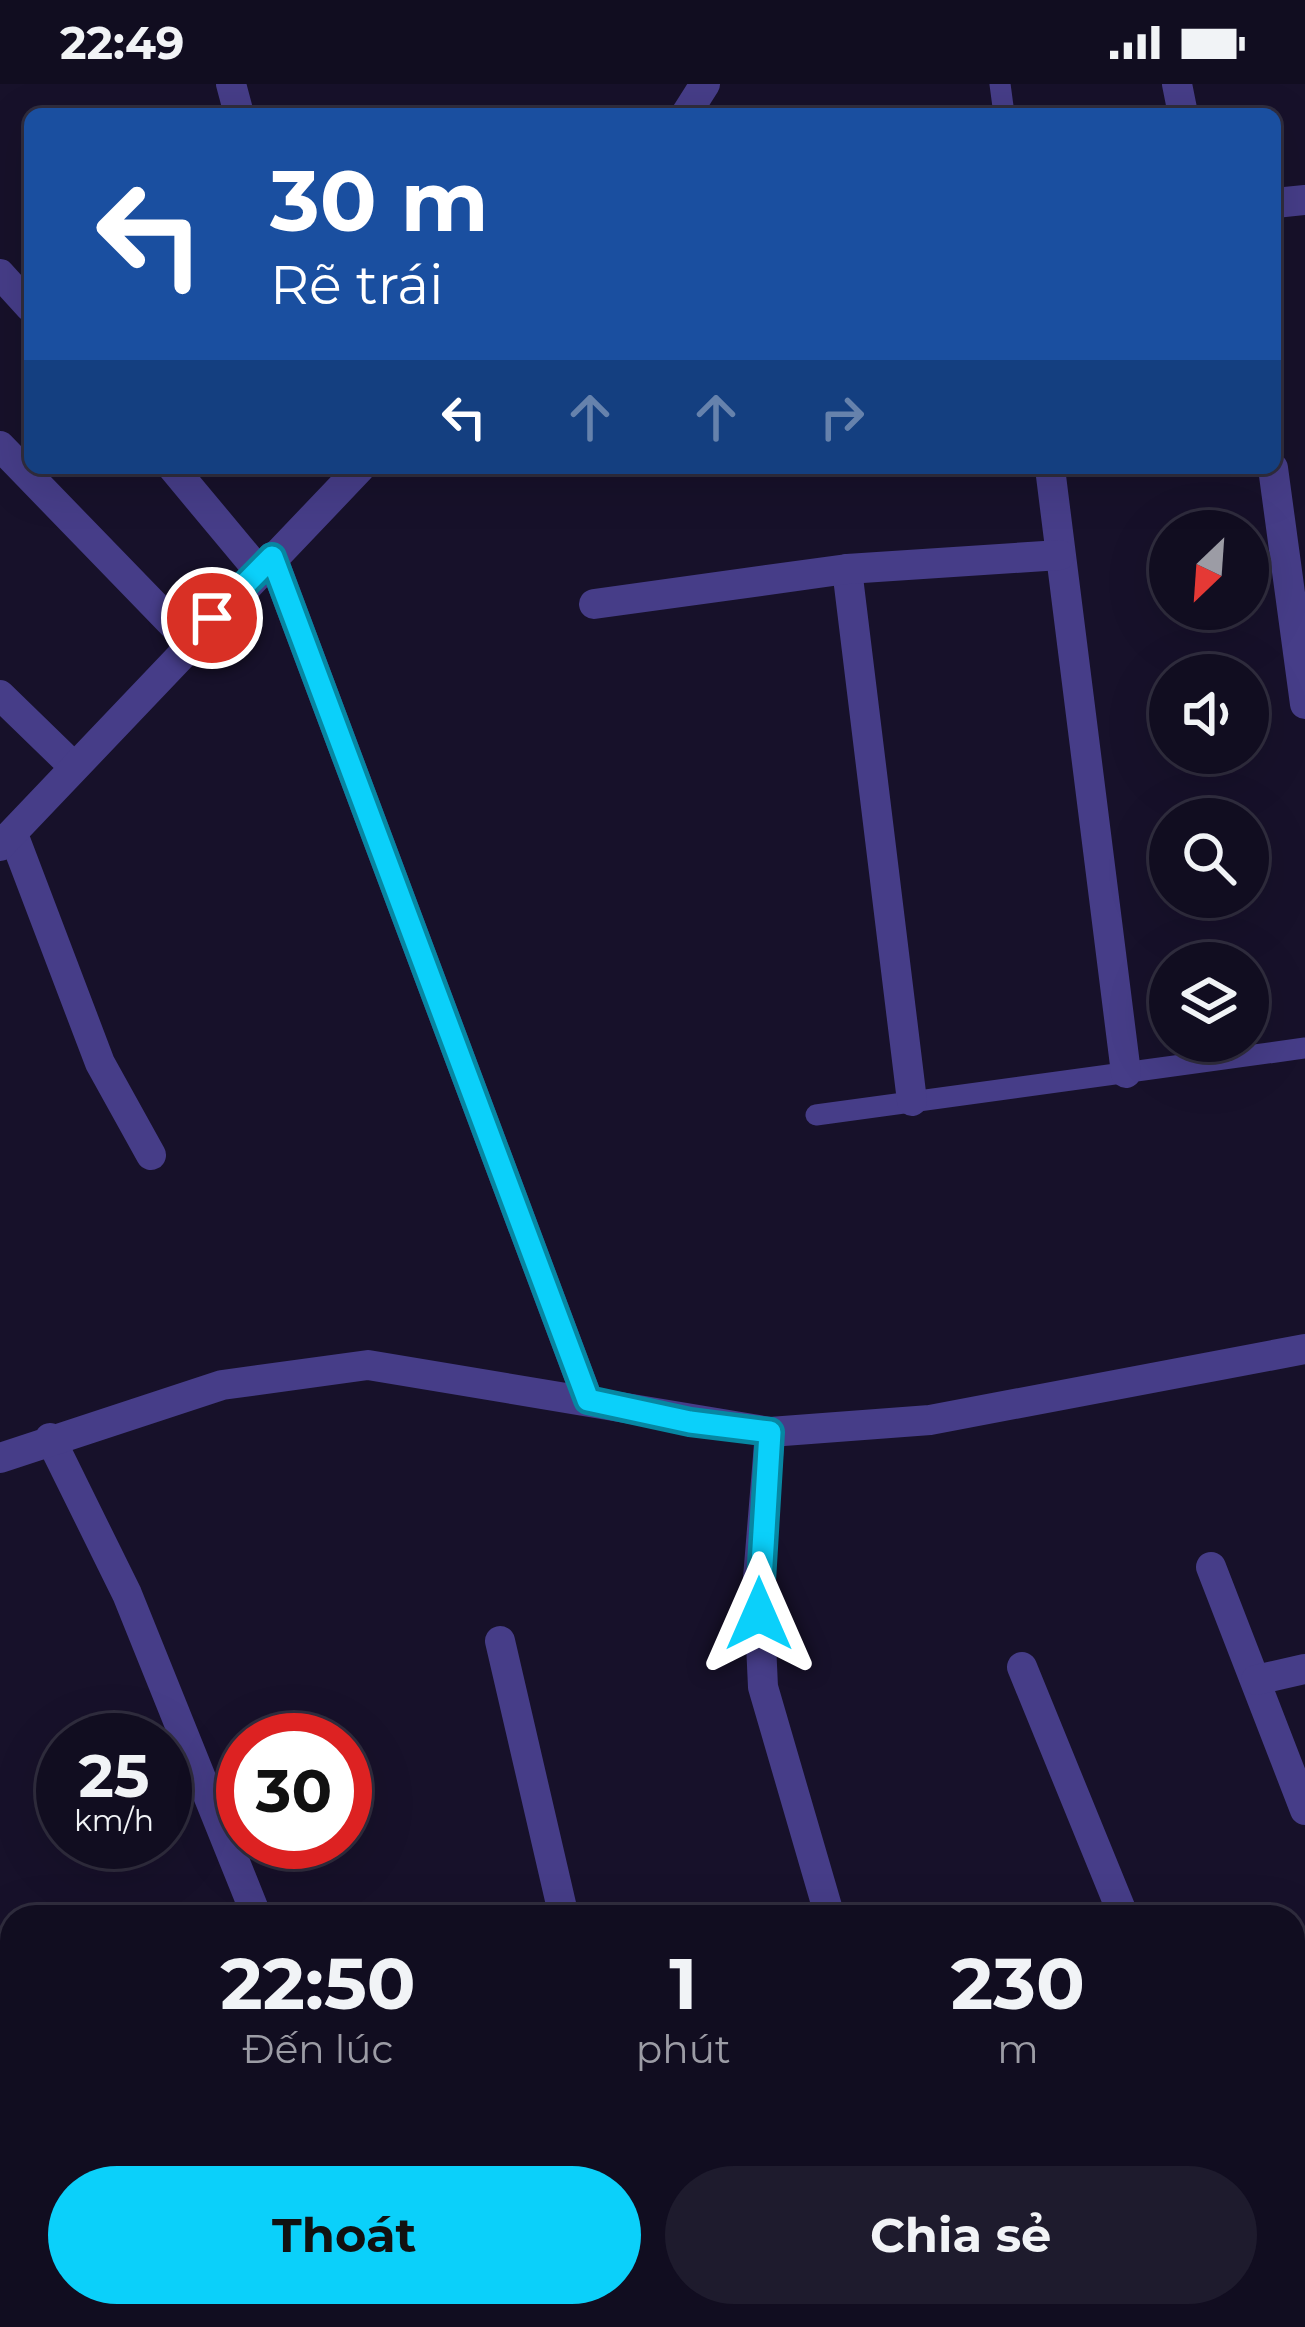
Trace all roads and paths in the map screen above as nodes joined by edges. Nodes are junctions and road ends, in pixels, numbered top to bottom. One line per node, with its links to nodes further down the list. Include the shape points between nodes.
1 (0, 274): 2 (street)
2 (24, 300)
3 (0, 446): 4 (street)
4 (24, 471)
5 (27, 474): 14 (street)
6 (179, 474): 11 (street)
7 (355, 474): 11 (street)
8 (1051, 474): 10 (street)
9 (1274, 474): 16 (street)
10 (1060, 555): 12 (street); 20 (street)
11 (265, 563): 14 (street); 25 (street)
12 (847, 569): 13 (street); 21 (street)
13 (594, 604)
14 (190, 642): 17 (street)
15 (0, 694): 17 (street)
16 (1305, 704)
17 (72, 765): 18 (street)
18 (7, 840): 23 (street, via 100,1063)
19 (1305, 1048): 20 (lane)
20 (1126, 1072): 21 (lane)
21 (912, 1101): 22 (lane)
22 (816, 1115)
23 (151, 1155)
24 (1305, 1349): 26 (street, via 930,1420)
25 (588, 1400): 26 (street); 27 (street, via 368,1365 222,1385)
26 (770, 1432): 37 (street, via 758,1578 763,1687)
27 (50, 1438): 28 (street); 35 (street, via 127,1594)
28 (0, 1458)
29 (1210, 1567): 33 (street)
30 (500, 1641): 36 (street)
31 (1022, 1667): 38 (street)
32 (1305, 1669): 33 (street)
33 (1256, 1681): 34 (street)
34 (1305, 1810)
35 (252, 1905)
36 (561, 1905)
37 (827, 1905)
38 (1119, 1905)

